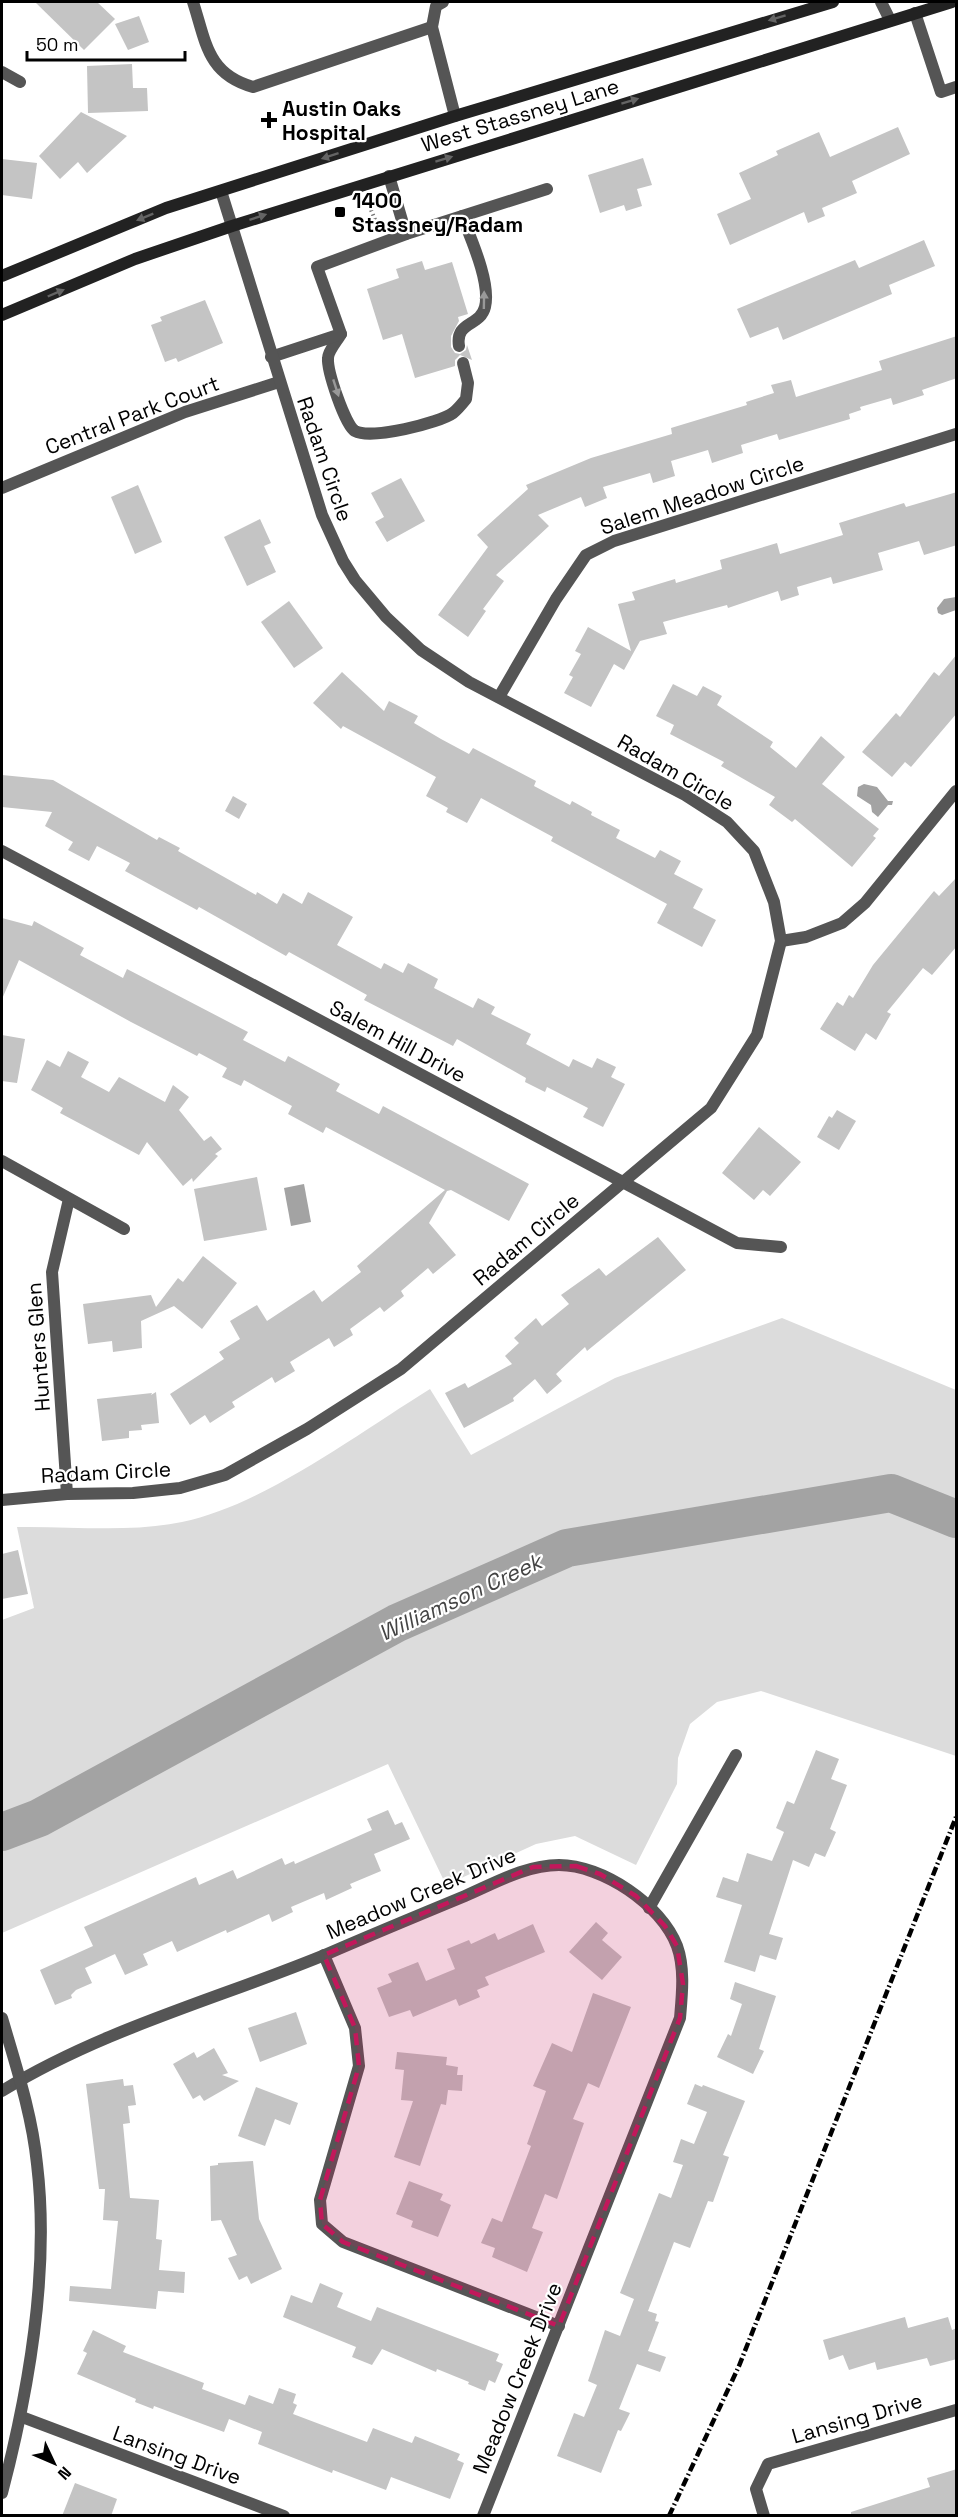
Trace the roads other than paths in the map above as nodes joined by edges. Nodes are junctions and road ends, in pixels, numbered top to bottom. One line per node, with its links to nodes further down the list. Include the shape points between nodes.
1 (193, 2): 8 (street, via 210,56 226,76 253,87)
2 (833, 2): 12 (main road, West Stassney Lane, one-way to 12)
3 (881, 2): 7 (street)
4 (952, 2): 6 (main road, West Stassney Lane)
5 (435, 3): 8 (street)
6 (915, 13): 7 (main road, West Stassney Lane); 11 (street, via 941,92)
7 (890, 21): 13 (main road, West Stassney Lane, one-way to 7)
8 (432, 27): 12 (street)
9 (2, 72): 10 (street)
10 (20, 82)
11 (957, 87)
12 (455, 116): 15 (main road, West Stassney Lane, one-way to 15)
13 (388, 176): 17 (main road, West Stassney Lane, one-way to 13); 18 (street)
14 (547, 189): 16 (street)
15 (221, 191): 17 (street, Radam Circle); 19 (main road, West Stassney Lane, one-way to 19, via 166,208)
16 (462, 216): 18 (street); 22 (street, one-way to 16, via 460,331 480,316 486,300 480,265)
17 (232, 226): 20 (main road, West Stassney Lane, one-way to 17, via 135,260); 23 (street, Radam Circle)
18 (406, 234): 21 (street, via 317,267)
19 (2, 276)
20 (2, 315)
21 (341, 334): 23 (street); 24 (street, one-way to 24, via 327,356 330,370 346,421 354,431 371,436 452,414 466,399 468,383)
22 (459, 346)
23 (272, 357): 25 (street, Radam Circle)
24 (463, 363)
25 (279, 382): 27 (street, Central Park Court, via 185,412); 28 (street, Radam Circle, via 322,515 355,580 421,650)
26 (957, 434): 28 (street, Salem Meadow Circle, via 614,541 586,555)
27 (2, 488)
28 (499, 697): 31 (street, Radam Circle, via 685,795 727,822 754,851 774,902)
29 (957, 791): 31 (street, via 866,903 842,923 806,938)
30 (2, 851): 33 (street, Salem Hill Drive)
31 (781, 941): 33 (street, Radam Circle, via 757,1035 711,1108)
32 (2, 1161): 34 (street)
33 (623, 1184): 36 (street, Salem Hill Drive, via 737,1243); 37 (street, Radam Circle, via 401,1368 307,1429 225,1475 180,1488)
34 (69, 1199): 35 (street); 37 (street, Hunters Glen, via 52,1272)
35 (124, 1229)
36 (781, 1247)
37 (67, 1494): 38 (street, Radam Circle)
38 (2, 1500)
39 (736, 1755): 40 (street)
40 (649, 1908): 41 (street, Meadow Creek Drive, via 600,1874 576,1866 533,1867); 45 (street, Meadow Creek Drive, via 677,1946 683,1984 680,2018)
41 (324, 1955): 43 (street, Meadow Creek Drive, via 131,2027 47,2063); 45 (street, via 356,2028 359,2066 320,2200 322,2224 343,2242)
42 (2, 2018): 43 (street)
43 (21, 2079): 44 (street, Meadow Creek Drive); 47 (street, via 38,2164 42,2257)
44 (2, 2091)
45 (559, 2326): 50 (street, Meadow Creek Drive)
46 (957, 2410): 51 (street, Lansing Drive, via 768,2464 756,2489)
47 (22, 2417): 48 (street); 49 (street, Lansing Drive)
48 (2, 2493)
49 (284, 2516)
50 (483, 2516)
51 (764, 2516)

